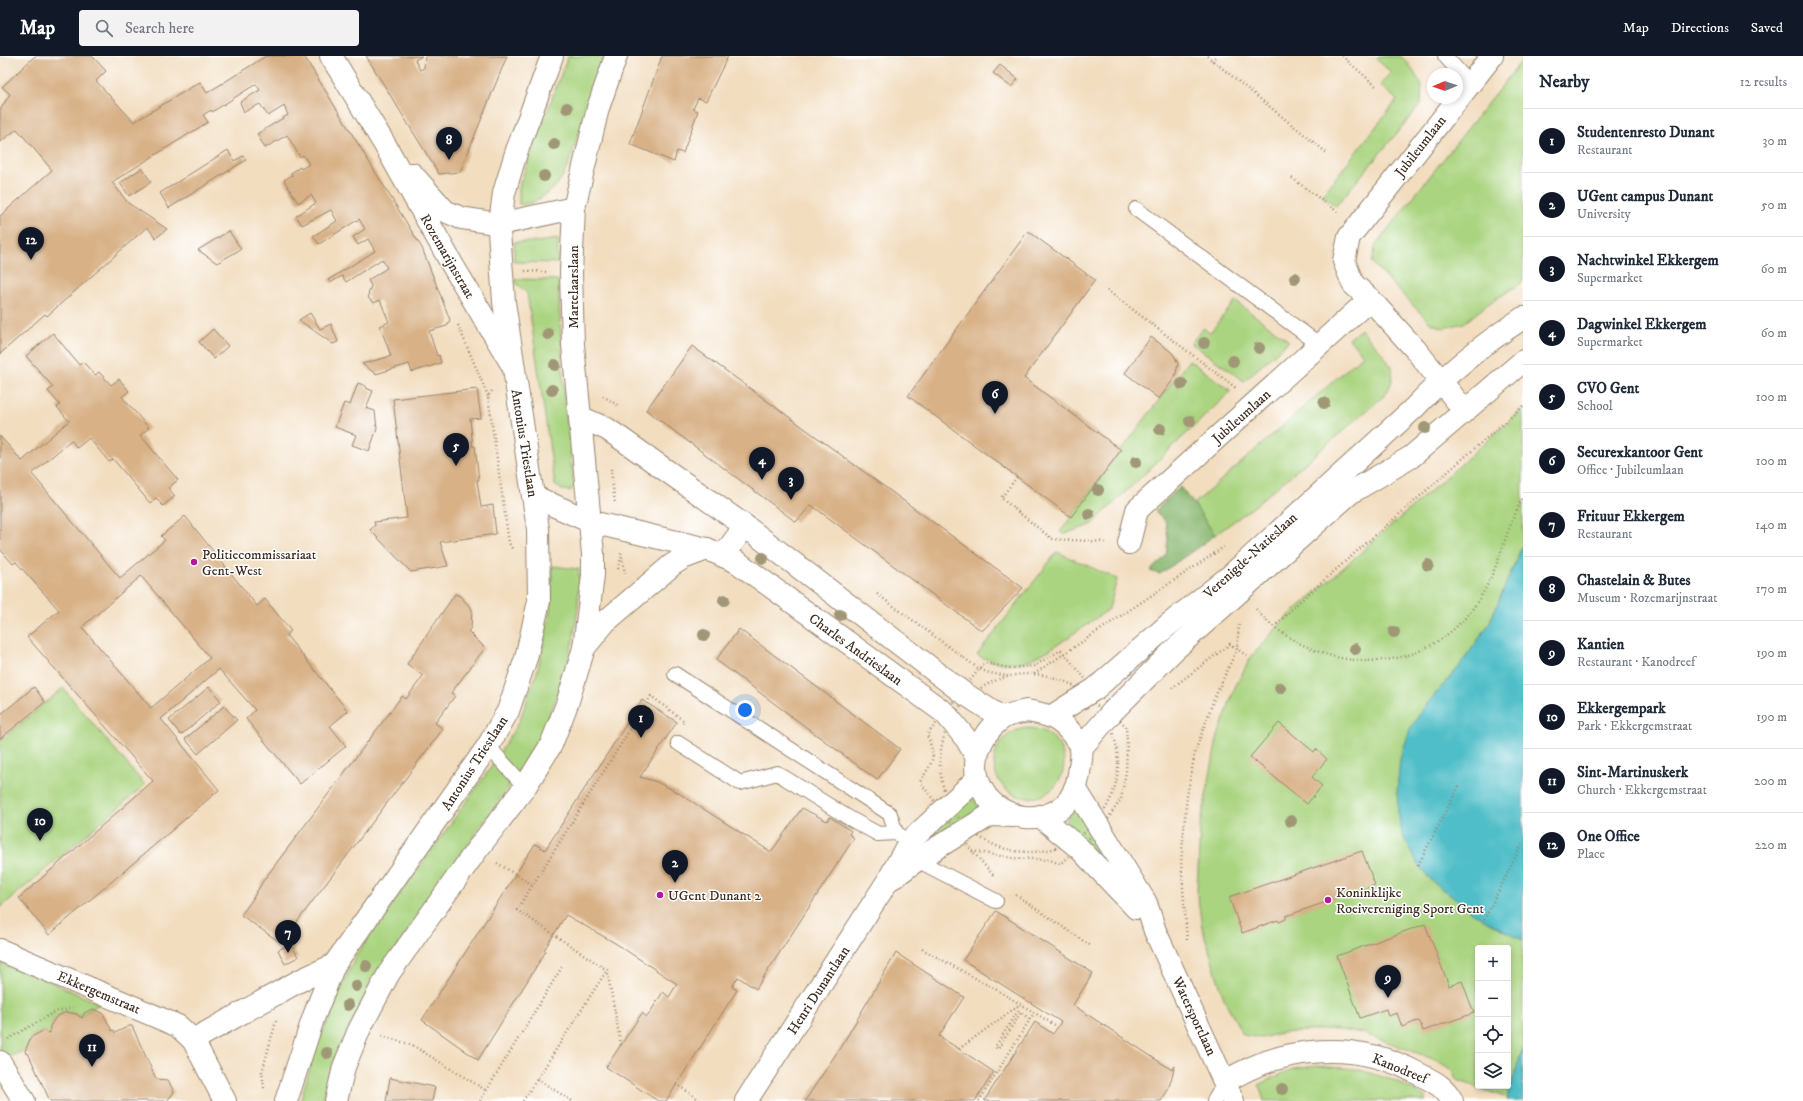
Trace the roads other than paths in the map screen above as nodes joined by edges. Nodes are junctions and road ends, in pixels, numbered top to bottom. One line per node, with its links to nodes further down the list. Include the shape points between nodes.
1 (331, 56): 7 (street, Rozemarijnstraat)
2 (552, 56): 10 (street, via 516,152 504,193)
3 (616, 56): 8 (street, Martelaarslaan, via 598,108)
4 (1445, 56): 6 (lane)
5 (1492, 56): 6 (street, Jubileumlaan)
6 (1469, 83): 11 (street, Jubileumlaan, via 1349,237 1344,261 1353,284)
7 (385, 145): 10 (street, Rozemarijnstraat, via 445,211 461,218); 15 (street, Rozemarijnstraat)
8 (574, 208): 10 (street, Rozemarijnstraat); 18 (street, Martelaarslaan, via 571,273 573,345)
9 (1136, 209): 13 (lane)
10 (500, 224): 15 (street, via 501,270)
11 (1370, 299): 13 (street, Jubileumlaan); 16 (street, Jubileumlaan)
12 (1523, 318): 16 (street, Verenigde-Natieslaan, via 1490,339)
13 (1320, 345): 22 (street, Jubileumlaan, via 1137,510)
14 (1523, 360): 17 (street, Verenigde-Natieslaan)
15 (513, 366): 19 (street, Antonius Triestlaan)
16 (1440, 381): 17 (street); 26 (street, Verenigde-Natieslaan, via 1414,408 1229,577 1167,626 1095,689)
17 (1464, 410): 30 (street, Verenigde-Natieslaan, via 1411,457 1350,493 1242,588 1174,650 1119,719)
18 (580, 417): 20 (street, Martelaarslaan); 21 (street, Charles Andrieslaan, via 607,429)
19 (533, 496): 20 (street, Charles Andrieslaan); 29 (street, Antonius Triestlaan, via 538,546 539,601 526,658 508,711)
20 (591, 522): 23 (street, Charles Andrieslaan); 24 (street, via 593,575)
21 (745, 526): 23 (street); 27 (street, Charles Andrieslaan, via 962,692)
22 (1129, 543)
23 (715, 552): 24 (street, via 683,558 672,565 605,622); 31 (street, Charles Andrieslaan, via 737,562 945,713 967,740)
24 (584, 648): 33 (street, via 551,745)
25 (675, 674): 37 (lane, via 804,764 890,814)
26 (1052, 716): 27 (street, Charles Andrieslaan, via 1027,710); 30 (street, Charles Andrieslaan, via 1065,725)
27 (1002, 718): 31 (street, Charles Andrieslaan, via 985,734)
28 (678, 743): 37 (lane, via 740,783 777,773 878,834)
29 (488, 746): 33 (lane); 41 (street, Antonius Triestlaan)
30 (1081, 748): 34 (street, Charles Andrieslaan, via 1079,780)
31 (976, 756): 32 (street, Charles Andrieslaan)
32 (977, 779): 35 (street, Charles Andrieslaan, via 991,802); 37 (street, Henri Dunantlaan)
33 (525, 786): 48 (street, via 389,973 359,1030 344,1067)
34 (1075, 788): 36 (street, Charles Andrieslaan, via 1068,801 1052,813); 39 (street, Watersportlaan, via 1146,903)
35 (1013, 816): 36 (street, Charles Andrieslaan); 37 (street, via 990,815 966,843)
36 (1040, 816): 39 (street, Watersportlaan, via 1079,848 1122,891)
37 (908, 845): 38 (lane); 49 (street, Henri Dunantlaan, via 889,879)
38 (996, 901)
39 (1155, 931): 44 (street, Watersportlaan)
40 (0, 950): 42 (street, Ekkergemstraat, via 178,1026)
41 (334, 965): 42 (street, via 299,981); 47 (street, Antonius Triestlaan)
42 (193, 1040): 46 (street, Ekkergemstraat)
43 (0, 1062): 45 (street)
44 (1229, 1091): 50 (lane); 51 (street, Kanodreef, via 1246,1070 1282,1056 1315,1051 1346,1051 1379,1057 1409,1069 1443,1087)
45 (12, 1092)
46 (225, 1101)
47 (286, 1101)
48 (336, 1101)
49 (746, 1101)
50 (1214, 1101)
51 (1452, 1101)

